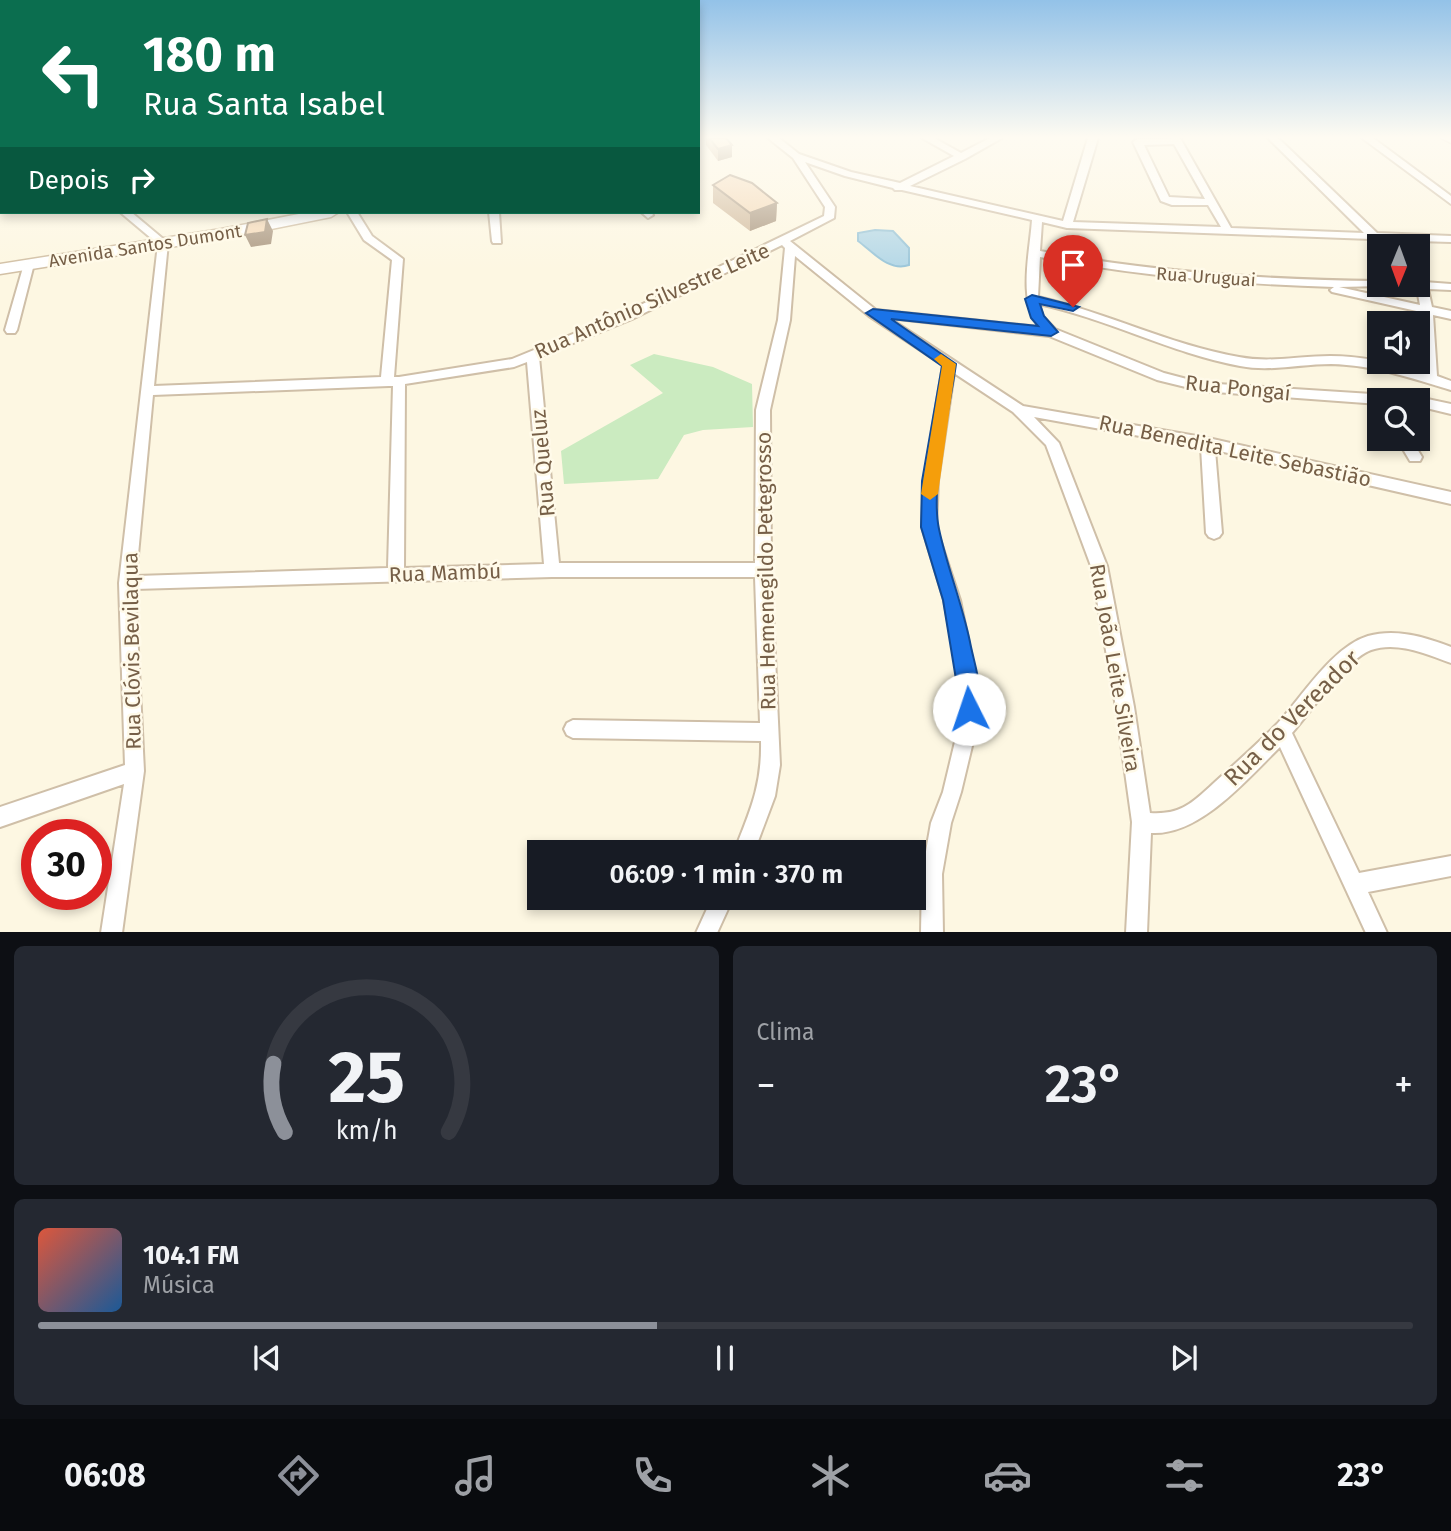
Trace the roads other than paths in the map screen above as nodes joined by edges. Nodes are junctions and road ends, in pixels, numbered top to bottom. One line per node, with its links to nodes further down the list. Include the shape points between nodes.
1 (814, 181): 26 (street, Rua Antônio Silvestre Leite, via 831,214)
2 (877, 181): 9 (street)
3 (911, 181): 9 (street)
4 (1080, 181): 18 (street)
5 (1157, 181): 12 (street, via 1165,199 1172,202)
6 (1200, 181): 12 (street)
7 (1319, 181): 20 (street)
8 (1429, 181): 10 (street)
9 (898, 188): 17 (street)
10 (1446, 193): 11 (street)
11 (1451, 201)
12 (1211, 202): 19 (street)
13 (127, 214): 25 (street)
14 (320, 214): 25 (main road, Avenida Santos Dumont)
15 (353, 214): 44 (street, via 368,238 398,259)
16 (494, 214): 24 (street)
17 (1037, 219): 18 (street); 27 (street)
18 (1067, 225): 19 (street)
19 (1228, 231): 21 (street)
20 (1374, 234)
21 (1367, 236)
22 (1430, 238): 23 (street)
23 (1451, 239)
24 (497, 242)
25 (163, 243): 28 (main road, Avenida Santos Dumont); 46 (street, Rua Clóvis Bevilaqua)
26 (787, 244): 37 (street); 41 (street, Rua Antônio Silvestre Leite); 57 (street, Rua Hemenegildo Petegrosso, via 783,320 762,410)
27 (1034, 253): 32 (street, Rua Uruguai, via 1132,271); 35 (street)
28 (29, 264): 29 (main road, Avenida Santos Dumont); 39 (street)
29 (0, 269)
30 (1367, 284): 32 (street, Rua Uruguai)
31 (1430, 285): 33 (street)
32 (1322, 286): 36 (street)
33 (1451, 287)
34 (1422, 298): 36 (street)
35 (1032, 299): 40 (street, via 1038,318); 43 (street, via 1091,313 1202,354 1239,362 1268,366 1354,362)
36 (1426, 309): 38 (street); 43 (street)
37 (873, 313): 40 (street, Rua Pongaí); 42 (street)
38 (1451, 315)
39 (11, 330)
40 (1051, 332): 47 (street, Rua Pongaí, via 1178,383)
41 (533, 356): 44 (street, Rua Antônio Silvestre Leite, via 488,370); 56 (street, Rua Queluz)
42 (949, 364): 50 (street); 73 (street, via 929,506 933,543 952,600 970,692 968,725 932,874)
43 (1431, 378): 45 (street)
44 (393, 382): 46 (street, Rua Antônio Silvestre Leite); 58 (street)
45 (1451, 386)
46 (146, 391): 59 (street, Rua Clóvis Bevilaqua)
47 (1367, 398)
48 (1430, 405): 49 (street)
49 (1451, 409)
50 (1018, 410): 51 (street, Rua Benedita Leite Sebastião); 66 (street, Rua João Leite Silveira, via 1052,443 1099,566)
51 (1208, 443): 54 (street, Rua Benedita Leite Sebastião); 55 (street)
52 (1411, 451): 53 (street)
53 (1415, 457)
54 (1451, 498)
55 (1214, 533)
56 (552, 570): 57 (street, Rua Mambú); 58 (street, Rua Mambú)
57 (763, 570): 62 (street, Rua Hemenegildo Petegrosso)
58 (396, 575): 59 (street, Rua Mambú)
59 (127, 583): 64 (street, Rua Clóvis Bevilaqua)
60 (1451, 655): 63 (street, Rua do Vereador, via 1399,640 1356,650)
61 (573, 729): 62 (street)
62 (770, 732): 67 (street, Rua Hemenegildo Petegrosso, via 766,796)
63 (1282, 732): 66 (street, Rua do Vereador, via 1182,821 1164,825); 69 (street)
64 (135, 772): 65 (street); 71 (street, Rua Clóvis Bevilaqua)
65 (0, 817)
66 (1142, 822): 74 (street, Rua João Leite Silveira)
67 (749, 840)
68 (1451, 866): 69 (street)
69 (1354, 884): 75 (street)
70 (717, 910): 72 (street)
71 (115, 930)
72 (706, 932)
73 (932, 932)
74 (1136, 932)
75 (1377, 932)

